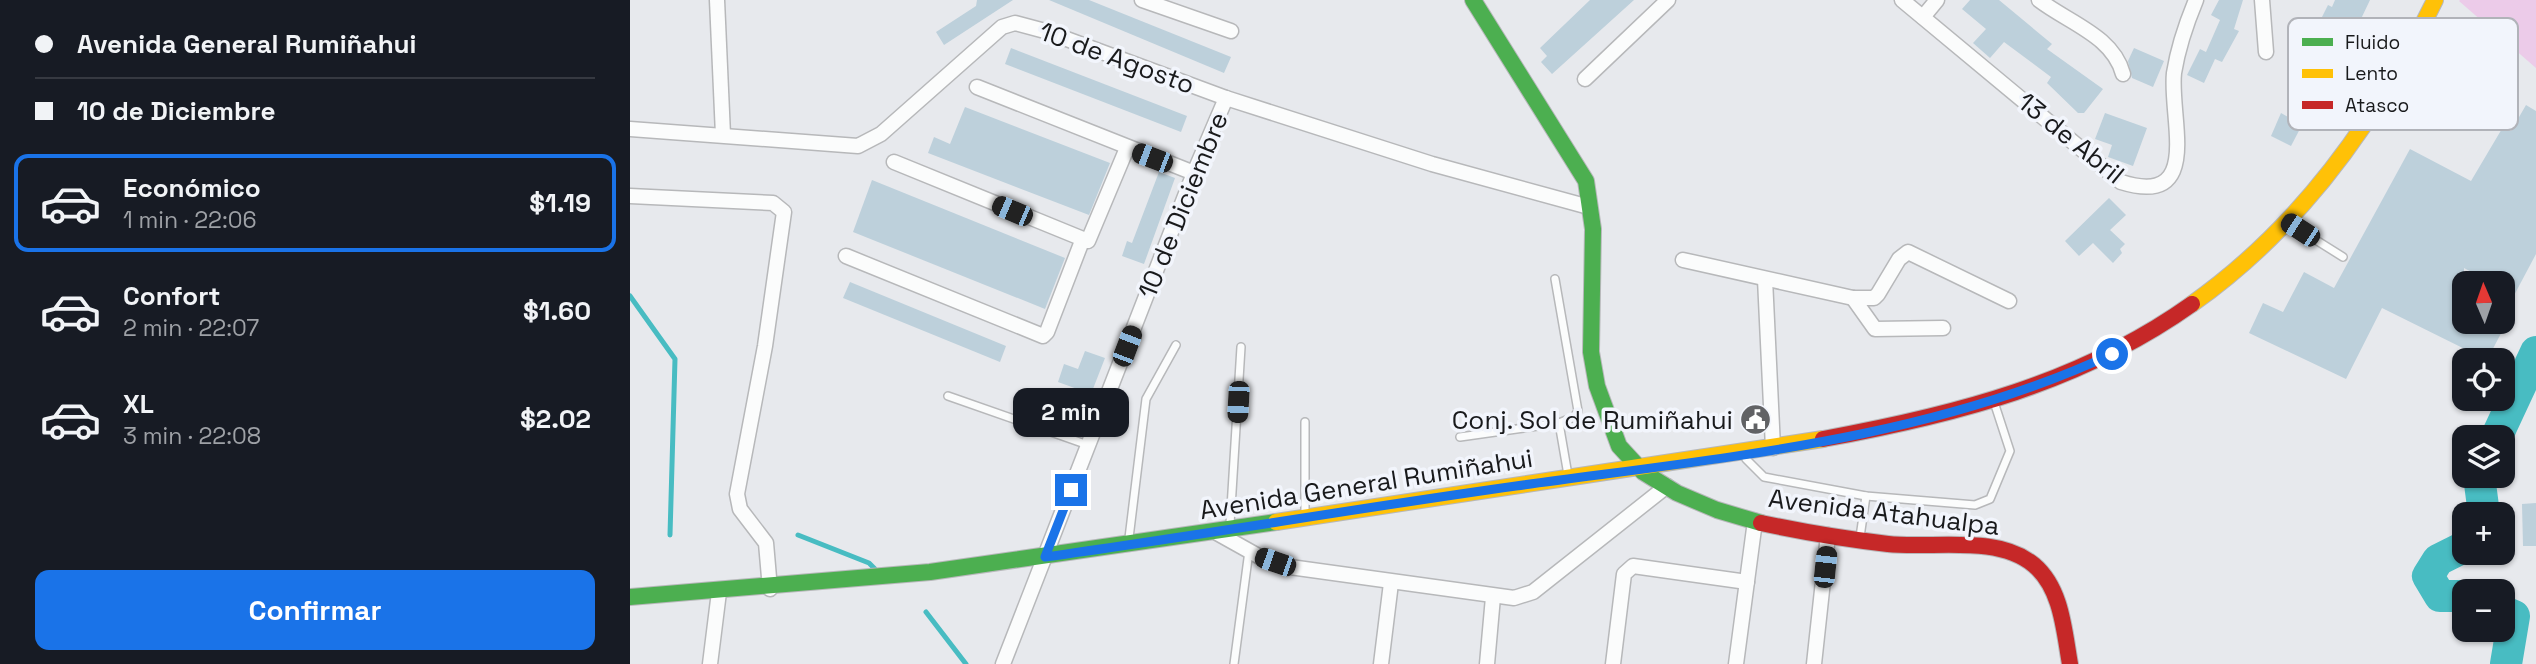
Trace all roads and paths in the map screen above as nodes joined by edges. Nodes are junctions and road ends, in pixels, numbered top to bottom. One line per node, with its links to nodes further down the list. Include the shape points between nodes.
1 (717, 0): 21 (street)
2 (1142, 0): 13 (street)
3 (1473, 0): 26 (main road, Avenida Atahualpa, via 1586,181)
4 (1668, 0): 16 (street)
5 (1902, 0): 11 (street, 13 de Abril)
6 (1937, 0): 11 (street)
7 (2039, 0): 15 (street, via 2096,37 2118,57)
8 (2196, 0): 11 (street, 13 de Abril, via 2183,29 2174,75 2178,156 2174,172 2165,182 2144,189 2121,182)
9 (2262, 0): 14 (street)
10 (2435, 0): 12 (main road, Avenida General Rumiñahui)
11 (1923, 17)
12 (2426, 18)
13 (1231, 31)
14 (2266, 52)
15 (2123, 74)
16 (1584, 79)
17 (977, 87): 22 (street)
18 (1226, 98): 21 (street, 10 de Agosto, via 1014,23 990,36 868,143 842,146); 24 (street, 10 de Diciembre); 26 (street, 10 de Agosto, via 1432,164)
19 (630, 129): 21 (street, 10 de Agosto)
20 (2360, 130): 27 (main road, Avenida General Rumiñahui, via 2339,163)
21 (723, 135)
22 (1127, 148): 24 (street); 28 (street, via 1092,237)
23 (894, 162): 28 (street)
24 (1194, 173): 44 (street, 10 de Diciembre)
25 (630, 196): 61 (street, via 772,203 784,212 737,494 740,509 766,543)
26 (1589, 207): 47 (main road, Avenida Atahualpa, via 1594,376 1618,443)
27 (2285, 220): 30 (lane); 40 (main road, Avenida General Rumiñahui, via 2260,248 2167,321 2112,354)
28 (1082, 241): 29 (street, via 1042,336)
29 (846, 256)
30 (2343, 257)
31 (1682, 260): 32 (street)
32 (1765, 278): 34 (street); 45 (street)
33 (1555, 279): 42 (lane, via 1579,404 1574,417)
34 (1853, 298): 35 (street, via 1874,298 1908,252); 36 (street, via 1875,329)
35 (2009, 301)
36 (1943, 328)
37 (1176, 345): 56 (lane, via 1146,398)
38 (1241, 347): 53 (lane)
39 (948, 396): 44 (lane)
40 (1994, 401): 45 (main road, Avenida General Rumiñahui, via 1908,424); 50 (lane, via 2010,451 1990,499 1976,505)
41 (1305, 422): 51 (lane)
42 (1559, 423): 43 (lane); 48 (lane)
43 (1460, 437)
44 (1088, 445): 58 (street, 10 de Diciembre)
45 (1773, 448): 46 (main road, Avenida General Rumiñahui)
46 (1742, 454): 47 (main road, Avenida General Rumiñahui); 50 (lane, via 1764,477)
47 (1643, 468): 48 (main road, Avenida General Rumiñahui); 49 (main road, Avenida Atahualpa)
48 (1569, 479): 51 (main road, Avenida General Rumiñahui)
49 (1667, 486): 52 (main road, Avenida Atahualpa, via 1704,506); 64 (street, via 1533,592 1514,598)
50 (1866, 496): 55 (lane)
51 (1305, 518): 53 (main road, Avenida General Rumiñahui)
52 (1755, 521): 54 (main road, Avenida Atahualpa); 59 (street)
53 (1223, 531): 56 (main road, Avenida General Rumiñahui); 57 (street)
54 (1828, 535): 55 (main road, Avenida Atahualpa); 72 (street)
55 (1860, 539): 73 (main road, Avenida Atahualpa, via 1989,548 2033,564 2056,595)
56 (1128, 545): 58 (main road, Avenida General Rumiñahui)
57 (1249, 551): 60 (street, via 1290,567); 67 (lane)
58 (1045, 557): 61 (main road, Avenida General Rumiñahui); 66 (street, 10 de Diciembre)
59 (1747, 582): 70 (street, via 1633,566 1627,569); 71 (street)
60 (1391, 583): 64 (street); 68 (street)
61 (770, 589): 62 (main road, Avenida General Rumiñahui)
62 (719, 592): 63 (main road, Avenida General Rumiñahui); 65 (street)
63 (630, 597)
64 (1493, 597): 69 (street)
65 (710, 664)
66 (1003, 664)
67 (1234, 664)
68 (1381, 664)
69 (1487, 664)
70 (1613, 664)
71 (1736, 664)
72 (1814, 664)
73 (2070, 664)

